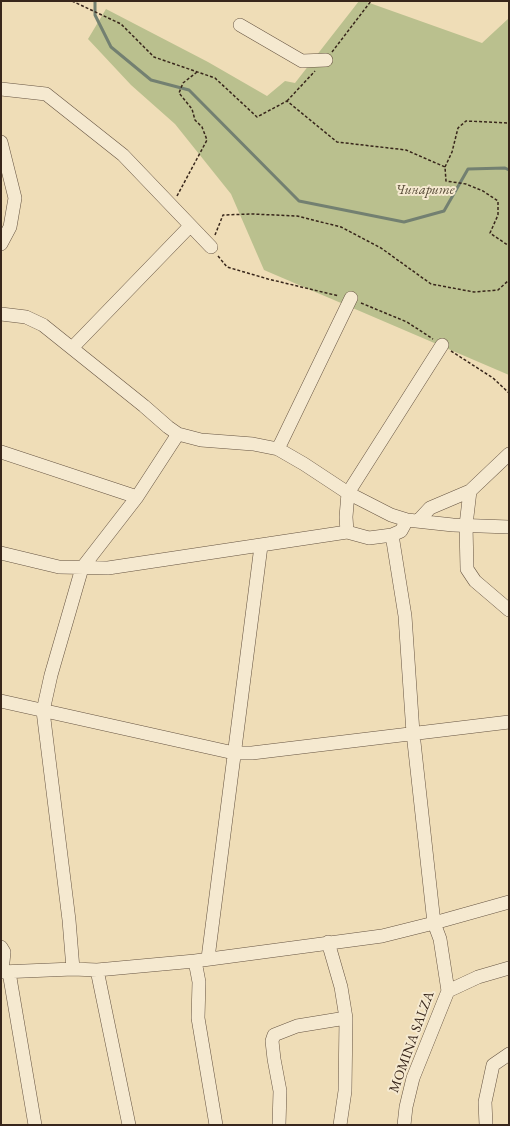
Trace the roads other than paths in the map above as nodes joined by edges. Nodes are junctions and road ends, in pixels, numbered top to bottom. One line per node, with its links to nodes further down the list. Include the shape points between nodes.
1 (240, 25): 2 (street, via 302,61)
2 (326, 60)
3 (1, 89): 6 (street, via 46,94 123,154)
4 (1, 142): 5 (street)
5 (3, 160): 7 (street, via 15,198 10,227)
6 (190, 226): 8 (street); 12 (street)
7 (1, 244)
8 (211, 248)
9 (351, 298): 14 (street)
10 (1, 314): 12 (street, via 26,318 43,325)
11 (442, 345): 18 (street)
12 (72, 348): 13 (street)
13 (178, 434): 14 (street, via 201,440 253,444); 19 (street)
14 (278, 449): 18 (street)
15 (1, 452): 19 (street)
16 (509, 454): 17 (street)
17 (470, 491): 20 (street, via 430,508); 21 (street)
18 (348, 493): 20 (street, via 391,515); 23 (street)
19 (137, 497): 27 (street)
20 (413, 520): 21 (street); 24 (street)
21 (466, 525): 22 (street); 28 (street, via 467,569 475,581)
22 (509, 527)
23 (347, 532): 24 (street, via 368,538); 25 (street)
24 (392, 535): 32 (street, MOMINA SALZA, via 405,616)
25 (261, 546): 27 (street, via 108,568); 33 (street)
26 (1, 553): 27 (street, via 59,567)
27 (82, 568): 30 (street)
28 (509, 610)
29 (1, 701): 30 (street)
30 (43, 711): 33 (street); 41 (street)
31 (509, 722): 32 (street)
32 (413, 733): 33 (street); 35 (street, MOMINA SALZA)
33 (234, 753): 38 (street)
34 (509, 902): 35 (street)
35 (434, 923): 36 (street, via 382,936); 44 (street, MOMINA SALZA, via 440,939)
36 (328, 942): 38 (street); 45 (street, via 341,987)
37 (1, 947): 43 (street, via 4,952)
38 (208, 958): 39 (street)
39 (195, 961): 42 (street); 49 (street, via 198,1018)
40 (509, 968): 44 (street, via 478,977)
41 (73, 969): 42 (street); 43 (street)
42 (97, 970): 48 (street)
43 (4, 972): 47 (street)
44 (448, 991): 52 (street, MOMINA SALZA, via 413,1078)
45 (346, 1018): 50 (street, via 297,1026 274,1035 272,1041 280,1091); 51 (street, via 345,1091)
46 (509, 1054): 53 (street, via 492,1065 485,1102)
47 (34, 1125)
48 (129, 1125)
49 (216, 1125)
50 (279, 1125)
51 (340, 1125)
52 (404, 1125)
53 (486, 1125)

